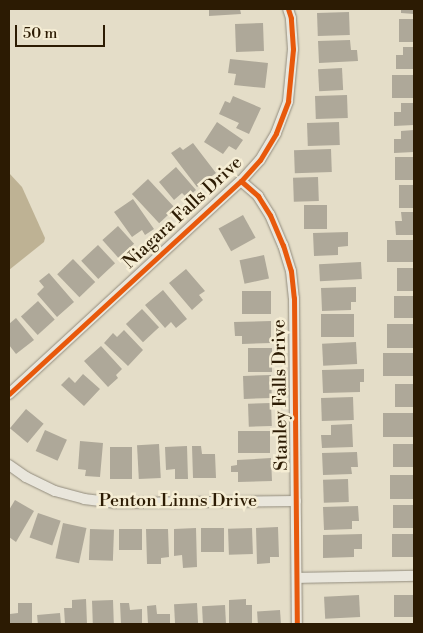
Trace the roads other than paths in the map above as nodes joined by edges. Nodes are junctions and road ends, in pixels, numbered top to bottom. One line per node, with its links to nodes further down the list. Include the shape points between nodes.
1 (288, 9): 2 (street, Niagara Falls Drive, via 293,49 288,101 276,133 260,160)
2 (240, 180): 3 (street, Niagara Falls Drive); 5 (street, Stanley Falls Drive, via 258,196 270,215 291,271)
3 (9, 394)
4 (9, 464): 5 (street, Penton Linns Drive, via 26,477 55,491 115,503)
5 (296, 501): 7 (street, Stanley Falls Drive)
6 (414, 576): 7 (street)
7 (297, 578): 8 (street, Stanley Falls Drive)
8 (297, 624)

